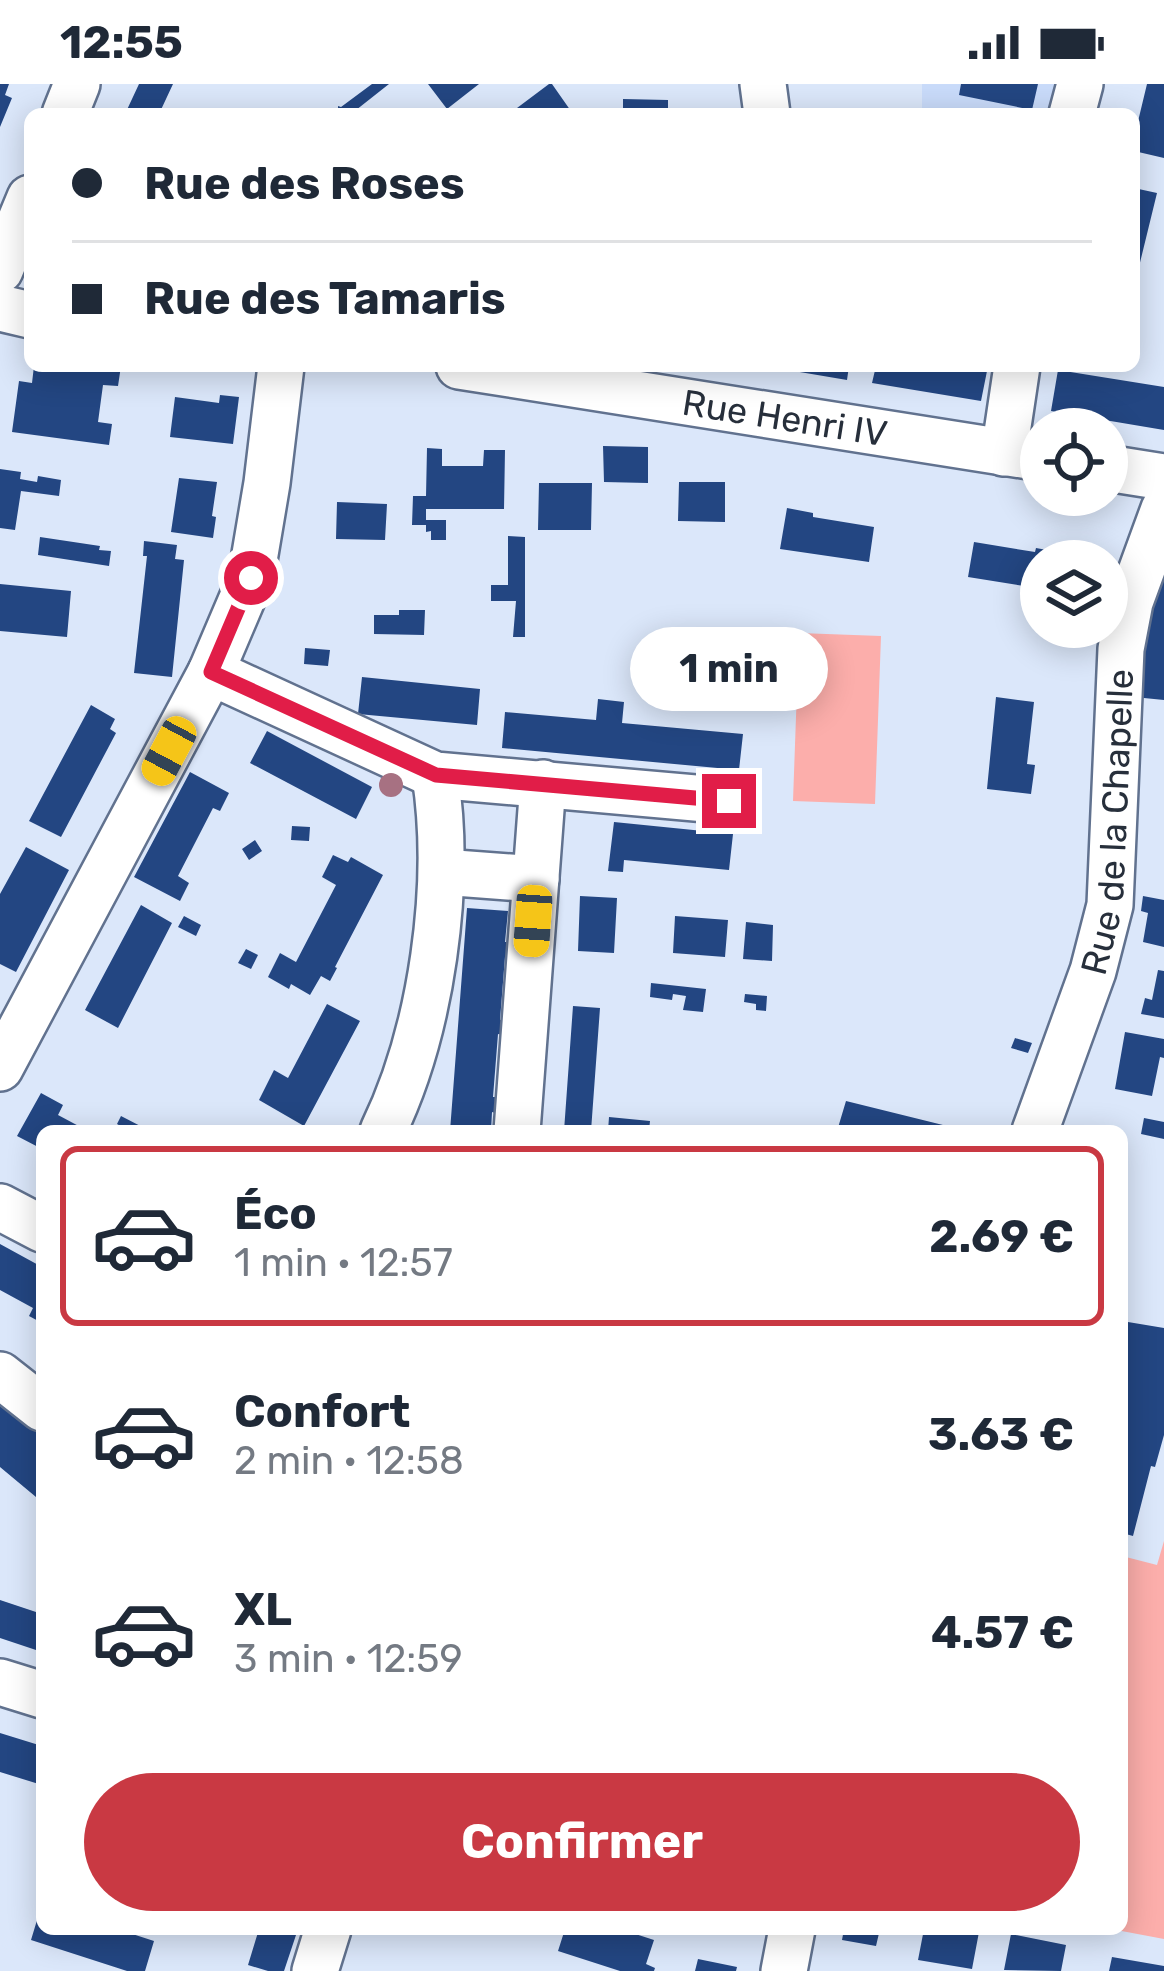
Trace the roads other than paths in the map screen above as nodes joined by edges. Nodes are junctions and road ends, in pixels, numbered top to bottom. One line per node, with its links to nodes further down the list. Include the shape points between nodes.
1 (24, 212): 2 (street)
2 (0, 270)
3 (280, 372): 11 (street, via 251,578)
4 (497, 372): 7 (street, Rue Henri IV)
5 (1017, 372): 6 (street)
6 (1020, 420)
7 (1020, 456)
8 (1128, 471): 9 (street)
9 (1164, 477)
10 (1164, 509): 20 (street, Rue de la Chapelle, via 1120,649 1110,905)
11 (211, 672): 12 (street); 17 (street)
12 (436, 775): 13 (street); 15 (street)
13 (543, 783): 14 (street); 16 (street)
14 (729, 801)
15 (442, 872): 16 (street); 18 (street, via 416,1047)
16 (536, 879): 19 (street)
17 (0, 1068)
18 (386, 1125)
19 (517, 1125)
20 (1037, 1125)
21 (0, 1207): 22 (street)
22 (36, 1226)
23 (0, 1375): 24 (street)
24 (36, 1403)
25 (0, 1682): 26 (street)
26 (36, 1693)
27 (326, 1935): 29 (street)
28 (791, 1935): 30 (street)
29 (315, 1971)
30 (784, 1971)

